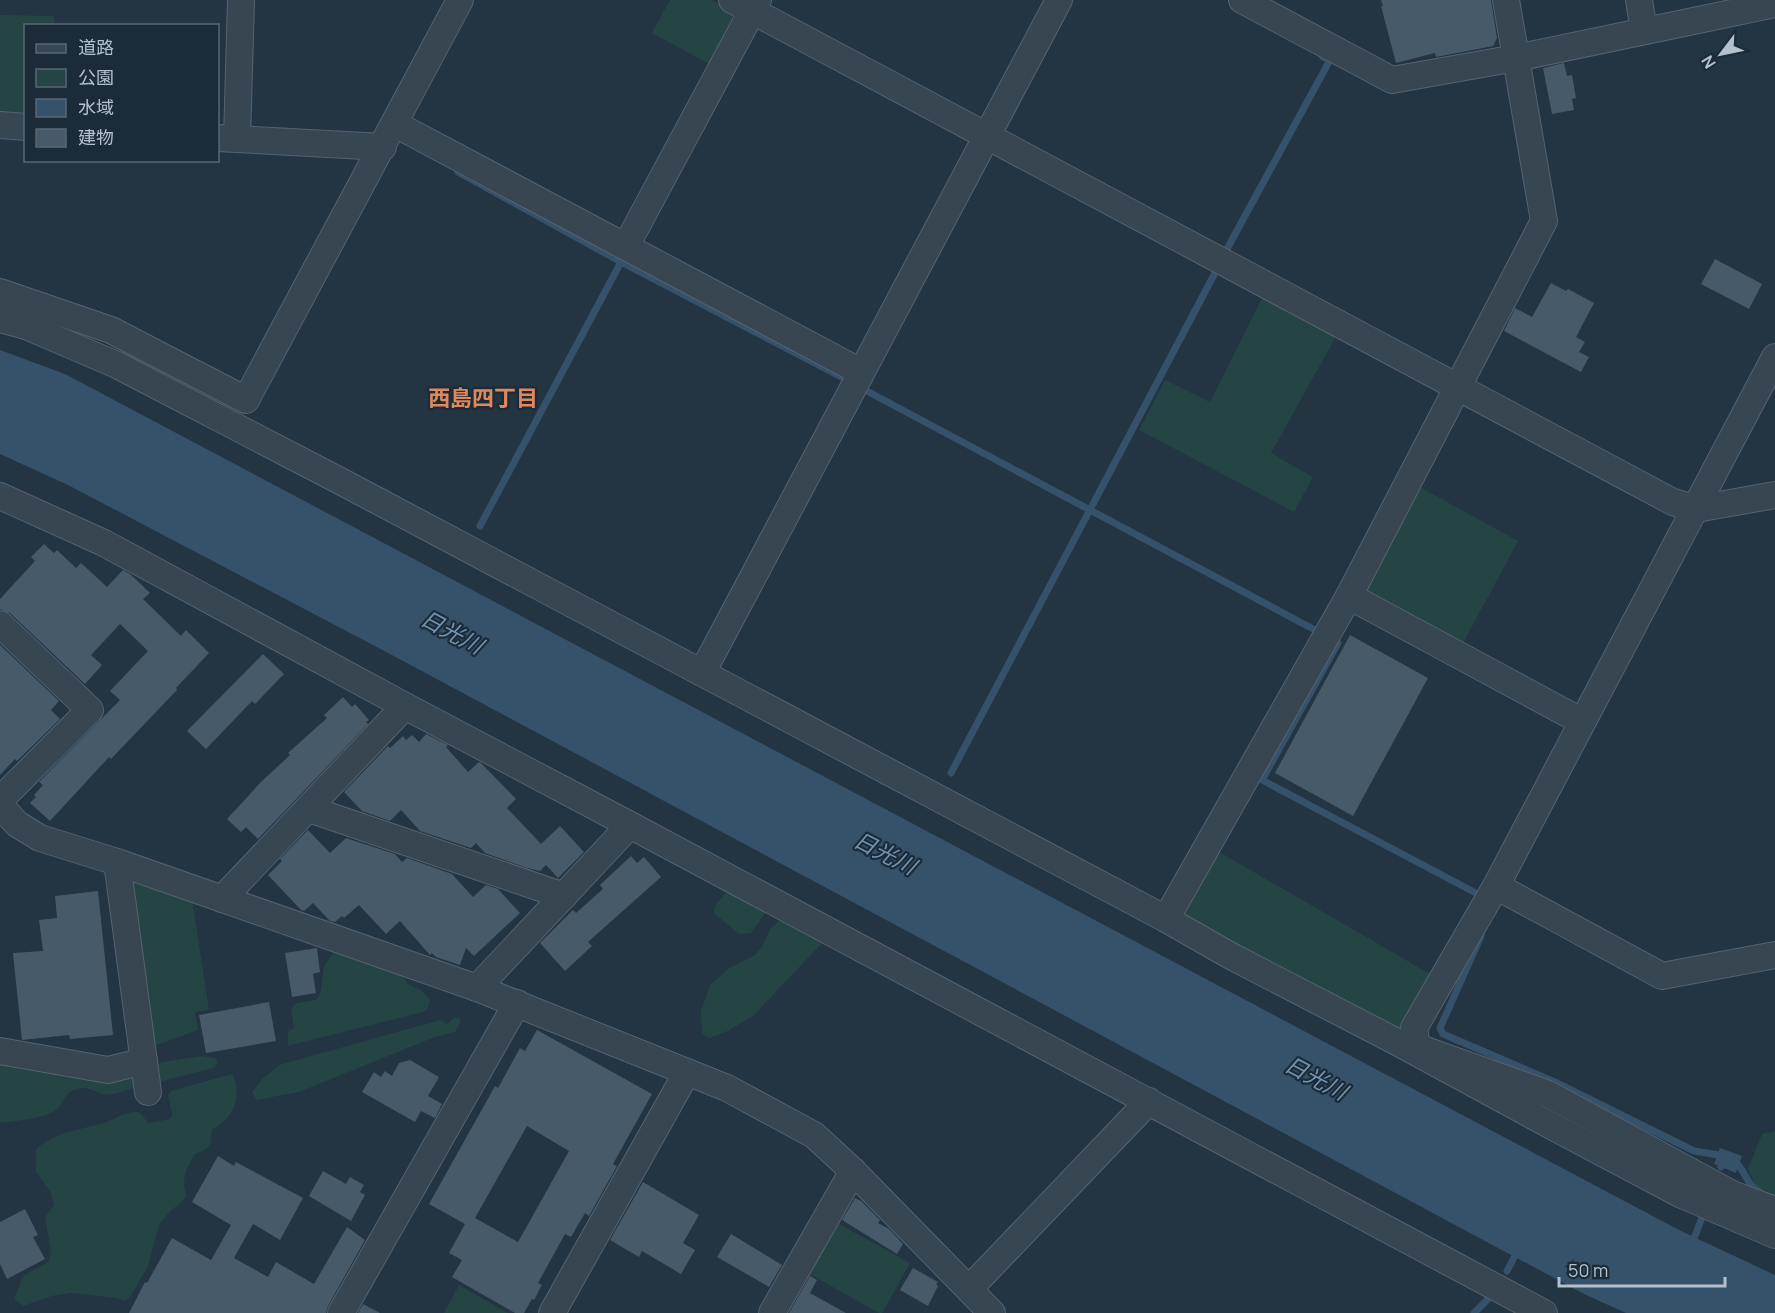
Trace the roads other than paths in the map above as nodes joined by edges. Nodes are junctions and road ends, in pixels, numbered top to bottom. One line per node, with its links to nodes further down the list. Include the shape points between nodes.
1 (241, 0): 15 (street)
2 (460, 0): 11 (street)
3 (1059, 0): 14 (street)
4 (1242, 0): 10 (street, via 1392,80)
5 (1506, 0): 10 (street)
6 (1639, 0): 9 (street)
7 (747, 4): 14 (street); 17 (street)
8 (1775, 4): 9 (street)
9 (1644, 31): 10 (street)
10 (1516, 58): 22 (street, via 1544,221)
11 (395, 124): 16 (street); 17 (street)
12 (0, 125): 13 (street)
13 (24, 127)
14 (987, 136): 21 (street); 22 (street)
15 (227, 138): 16 (street)
16 (383, 147): 18 (street, via 246,400 111,330)
17 (626, 246): 21 (street)
18 (0, 292)
19 (0, 319): 28 (street, via 117,365)
20 (1775, 357): 25 (street)
21 (861, 372): 28 (street)
22 (1457, 387): 25 (street, via 1673,502); 26 (street)
23 (0, 496): 29 (street, via 104,543)
24 (1774, 502): 25 (street)
25 (1696, 509): 30 (street)
26 (1349, 596): 30 (street); 39 (street)
27 (0, 624): 31 (street, via 90,710)
28 (702, 673): 39 (street)
29 (405, 706): 33 (street); 34 (street)
30 (1581, 721): 36 (street)
31 (0, 800)
32 (0, 805): 35 (street, via 17,824 40,838)
33 (309, 809): 37 (street); 38 (street)
34 (630, 825): 37 (street); 47 (street)
35 (117, 862): 38 (street); 44 (street)
36 (1496, 886): 40 (street, via 1662,976); 49 (street, via 1414,1028 1417,1047 1548,1094 1732,1194)
37 (564, 896): 41 (street)
38 (222, 899): 41 (street)
39 (1166, 919): 50 (street, via 1682,1195)
40 (1775, 955)
41 (477, 988): 42 (street)
42 (517, 1003): 45 (street); 54 (street)
43 (0, 1051): 44 (street, via 108,1070)
44 (144, 1061): 46 (street)
45 (687, 1072): 48 (street, via 727,1088 814,1135); 55 (street)
46 (148, 1092)
47 (1149, 1101): 51 (street); 52 (street)
48 (853, 1171): 51 (street); 56 (street)
49 (1775, 1210)
50 (1775, 1235)
51 (969, 1289): 53 (street)
52 (1504, 1305): 57 (street)
53 (989, 1312)
54 (341, 1313)
55 (552, 1313)
56 (772, 1313)
57 (1544, 1313)

